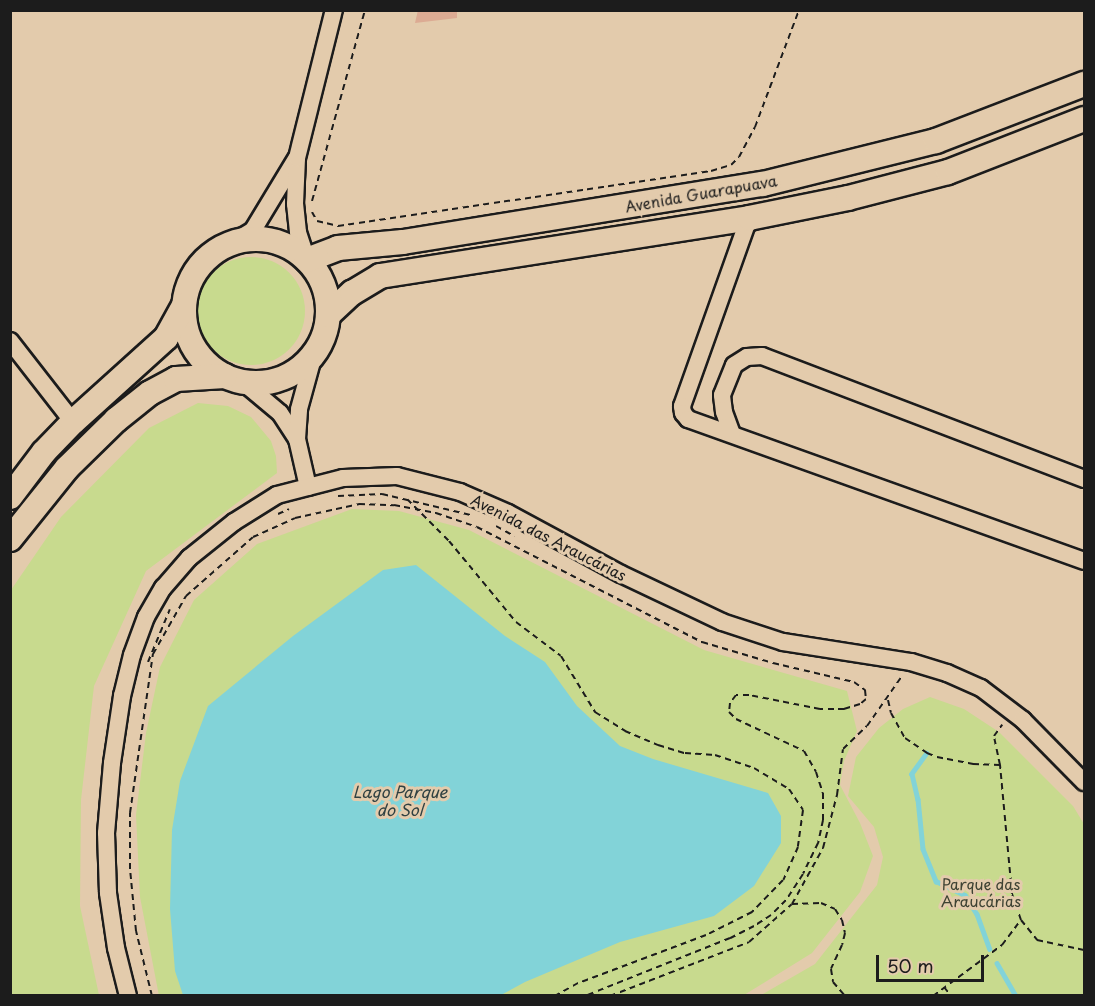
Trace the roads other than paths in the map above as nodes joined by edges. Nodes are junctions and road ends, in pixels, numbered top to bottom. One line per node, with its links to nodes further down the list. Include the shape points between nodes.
1 (334, 10): 4 (street)
2 (1084, 84): 7 (street, Avenida Guarapuava, via 936,141 763,184 403,242 338,248)
3 (1084, 119): 5 (street, Avenida Guarapuava, via 948,172)
4 (297, 158): 6 (street, via 253,230); 7 (street, via 295,204)
5 (749, 218): 9 (street, Avenida Guarapuava, via 380,276 352,293); 14 (street, via 682,406 688,419)
6 (230, 244): 7 (street, via 250,239 271,241); 8 (street, via 198,268 188,286)
7 (307, 260): 9 (street, via 326,294)
8 (184, 306): 12 (street, via 185,327 193,347 207,364); 13 (street, via 166,339)
9 (328, 315): 11 (street)
10 (10, 341): 13 (street)
11 (314, 354): 12 (street, via 283,378 263,383); 15 (street, via 299,408)
12 (234, 379): 15 (street, via 280,413); 19 (street, via 176,379 150,393 67,468)
13 (73, 422): 18 (street)
14 (732, 434): 16 (street, via 722,395 734,365 747,357 762,356); 20 (street)
15 (297, 439): 17 (street)
16 (1084, 479)
17 (308, 487): 21 (street, Avenida das Araucárias, via 343,478 397,476 460,492 722,622 783,642 910,662 947,673 981,688 1023,720); 22 (street, Avenida das Araucárias, via 277,495 234,522 189,558 163,588 146,617 132,656 112,763 106,833 113,926)
18 (10, 497)
19 (10, 539)
20 (1084, 561)
21 (1084, 782)
22 (128, 996)

